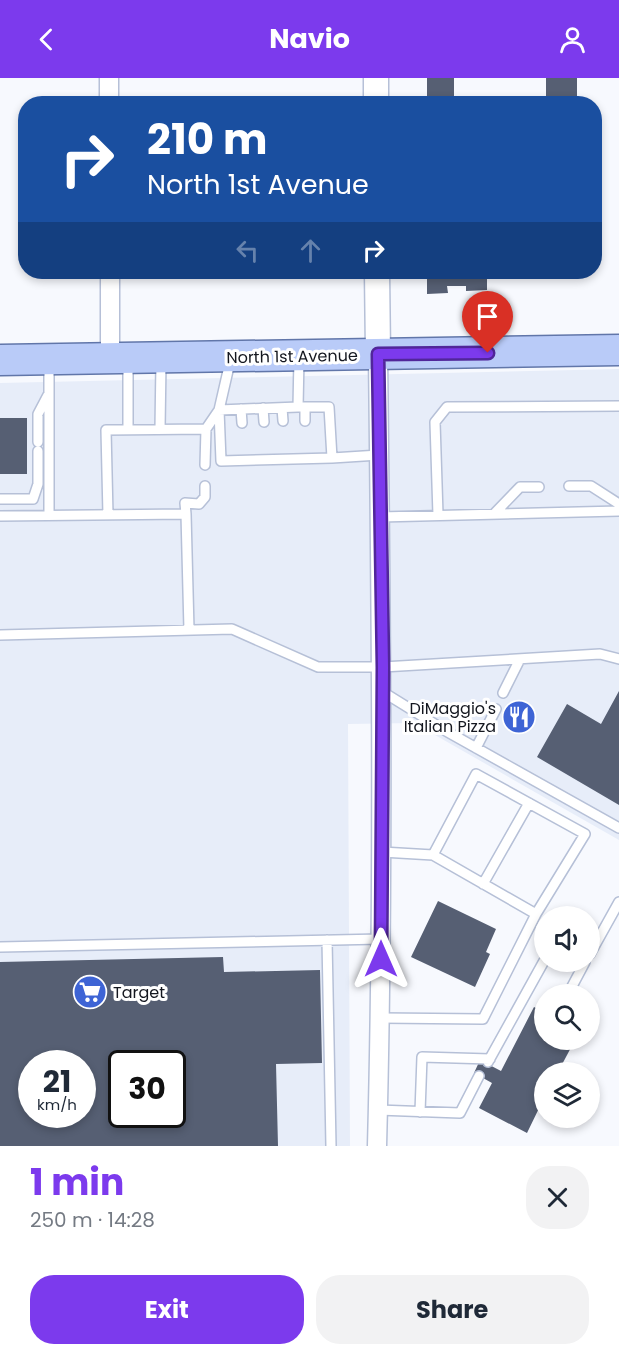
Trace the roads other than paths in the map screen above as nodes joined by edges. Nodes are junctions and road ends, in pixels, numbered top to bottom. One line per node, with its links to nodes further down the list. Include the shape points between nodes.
1 (109, 78): 3 (street)
2 (376, 78): 4 (street)
3 (109, 96)
4 (376, 96)
5 (111, 279): 12 (street)
6 (377, 279): 8 (street)
7 (619, 350): 8 (main road, North 1st Avenue)
8 (378, 354): 10 (main road, North 1st Avenue); 33 (street)
9 (232, 356): 10 (main road, North 1st Avenue); 11 (main road, North 1st Avenue); 21 (lane)
10 (300, 356): 17 (lane)
11 (161, 357): 12 (main road, North 1st Avenue); 27 (lane)
12 (119, 358): 13 (main road, North 1st Avenue); 26 (lane)
13 (49, 359): 14 (main road, North 1st Avenue); 15 (lane)
14 (0, 360)
15 (49, 392): 43 (lane, via 38,414 38,484 33,499); 48 (lane)
16 (619, 406): 51 (lane, via 447,407 435,422)
17 (302, 407): 19 (lane); 23 (lane); 35 (lane, via 329,407)
18 (263, 408): 19 (lane); 20 (lane); 24 (lane)
19 (282, 408): 22 (lane)
20 (241, 409): 21 (lane); 25 (lane)
21 (219, 410): 28 (lane); 37 (lane, via 221,461)
22 (283, 421)
23 (305, 421)
24 (264, 422)
25 (242, 423)
26 (128, 429): 27 (lane); 49 (lane, via 106,430)
27 (160, 429): 28 (lane)
28 (206, 429): 39 (lane)
29 (264, 448): 38 (lane)
30 (306, 448): 34 (lane)
31 (284, 449): 36 (lane)
32 (242, 450): 37 (lane)
33 (379, 455): 35 (lane); 52 (street)
34 (306, 458): 35 (lane); 36 (lane)
35 (332, 458)
36 (284, 459): 38 (lane)
37 (243, 460): 38 (lane)
38 (264, 460)
39 (205, 465)
40 (205, 486): 46 (lane, via 205,497 199,504 185,503)
41 (569, 486): 44 (lane, via 591,486)
42 (539, 487): 47 (lane, via 520,487)
43 (0, 499)
44 (619, 504)
45 (619, 511): 47 (lane)
46 (186, 514): 49 (lane); 53 (lane)
47 (494, 514): 51 (lane)
48 (49, 515): 49 (lane); 50 (lane)
49 (108, 515)
50 (0, 516)
51 (438, 516): 52 (lane)
52 (380, 517): 57 (street)
53 (189, 630): 54 (lane); 57 (lane, via 232,629 318,667)
54 (0, 635)
55 (520, 659): 56 (lane, via 600,654); 57 (lane); 59 (lane)
56 (619, 659)
57 (383, 667): 58 (street)
58 (383, 692): 61 (lane); 64 (street)
59 (503, 693)
60 (496, 709): 61 (lane)
61 (476, 748): 63 (lane)
62 (529, 803): 65 (lane, via 476,774); 66 (lane); 68 (lane, via 585,834)
63 (619, 828)
64 (382, 852): 65 (lane); 72 (street)
65 (433, 855): 66 (lane)
66 (483, 884): 69 (lane)
67 (619, 902): 71 (lane)
68 (541, 906)
69 (534, 914)
70 (534, 919): 76 (lane, via 483,1019)
71 (600, 935)
72 (381, 939): 73 (lane); 76 (street)
73 (327, 940): 74 (lane); 80 (lane)
74 (0, 947)
75 (538, 972): 79 (lane, via 489,1061 422,1057)
76 (381, 1018): 78 (street)
77 (479, 1076): 79 (lane, via 460,1113)
78 (378, 1110): 79 (lane); 81 (street)
79 (420, 1112)
80 (331, 1146)
81 (377, 1146)

